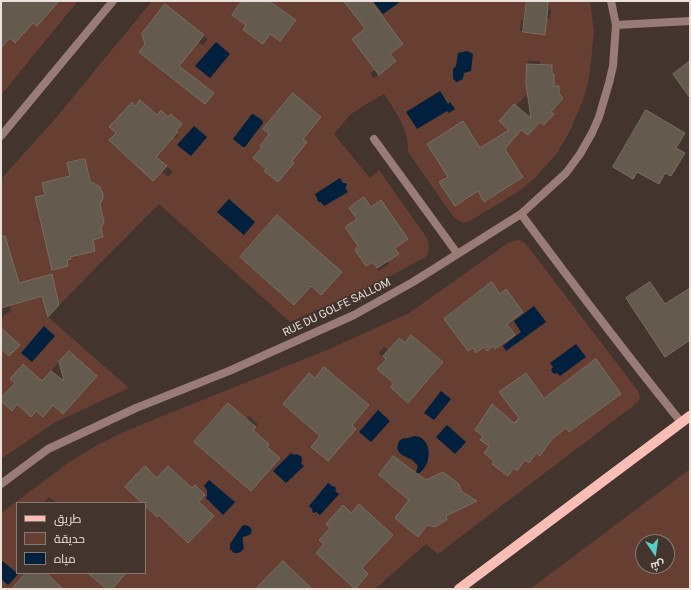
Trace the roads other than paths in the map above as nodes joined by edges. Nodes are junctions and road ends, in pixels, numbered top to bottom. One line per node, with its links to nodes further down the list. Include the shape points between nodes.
1 (113, 1): 5 (street)
2 (611, 1): 4 (street, RUE DU GOLFE SALLOM)
3 (690, 21): 4 (street)
4 (616, 25): 7 (street, RUE DU GOLFE SALLOM, via 613,66 605,101 592,133 566,173)
5 (1, 136)
6 (374, 139): 8 (street)
7 (521, 214): 8 (street, RUE DU GOLFE SALLOM); 10 (street)
8 (457, 253): 11 (street, RUE DU GOLFE SALLOM, via 414,282 354,315 229,371 136,408 48,449)
9 (690, 416): 10 (main road)
10 (681, 422): 12 (main road)
11 (1, 484)
12 (460, 589)

